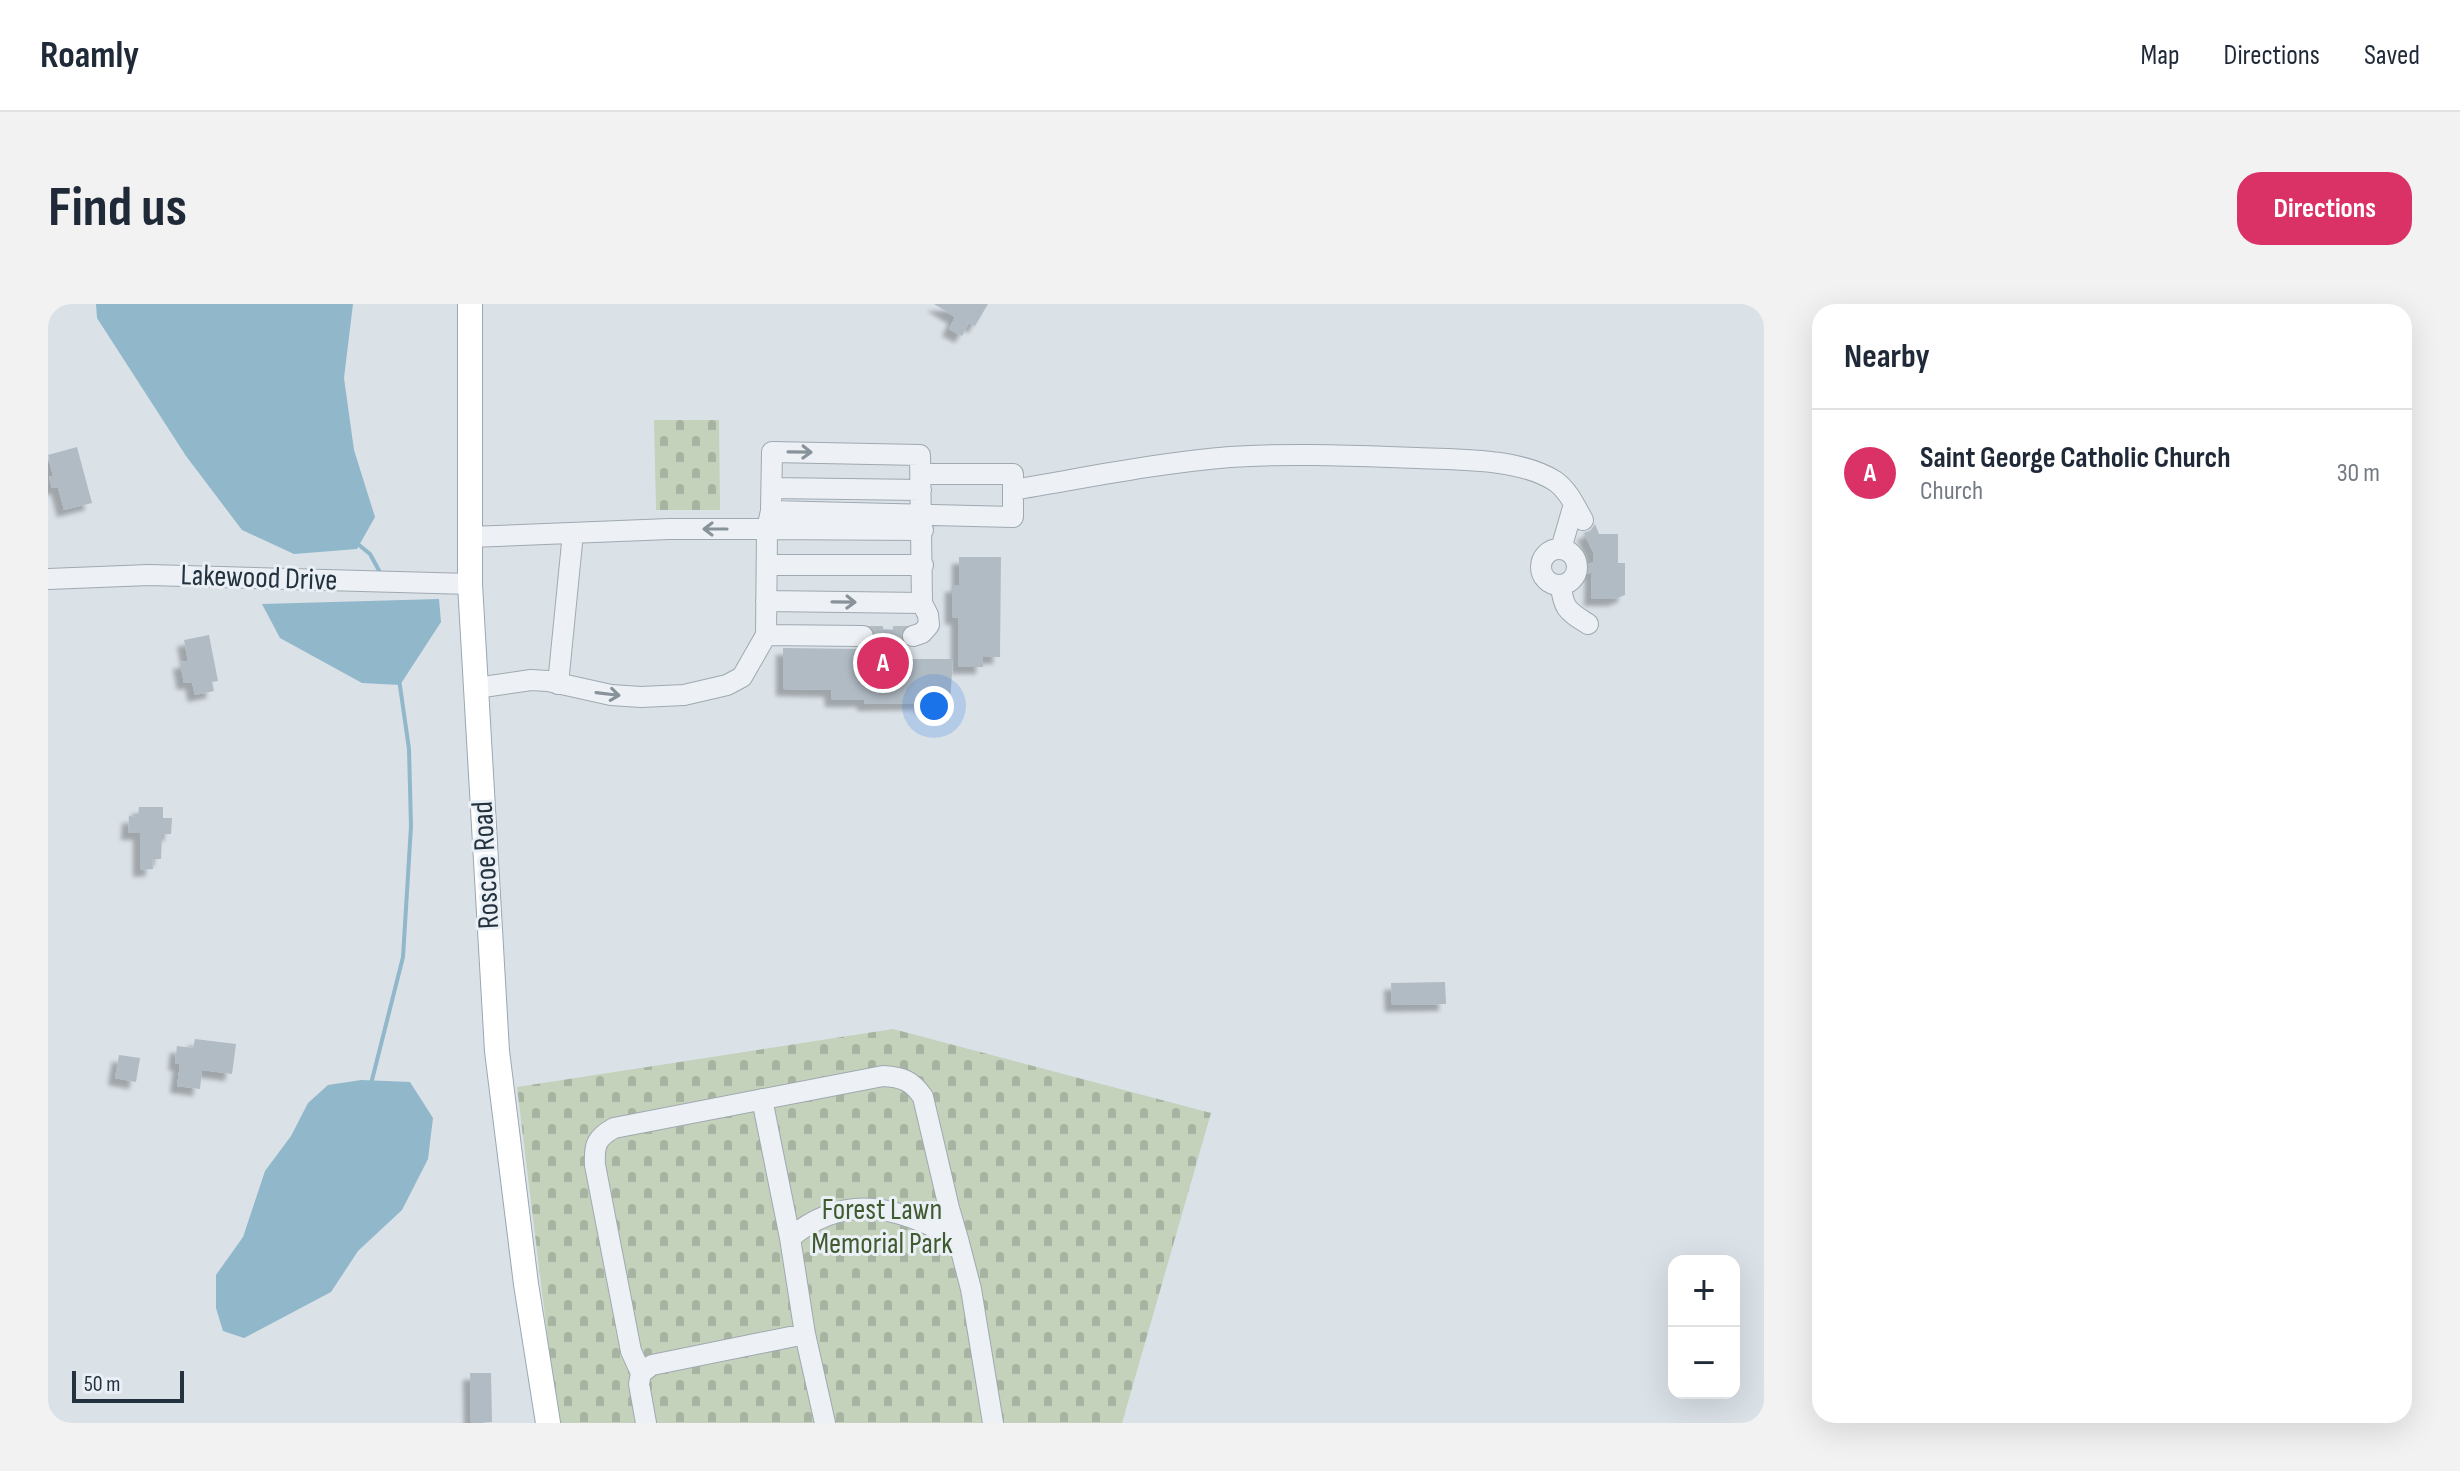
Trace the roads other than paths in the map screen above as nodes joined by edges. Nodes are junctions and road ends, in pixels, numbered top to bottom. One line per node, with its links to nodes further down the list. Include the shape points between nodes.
1 (470, 304): 8 (main road, Roscoe Road)
2 (921, 473): 3 (street); 3 (street, one-way to 2, via 772,452); 4 (street, via 1013,474); 6 (street)
3 (772, 488): 5 (street)
4 (1013, 490): 6 (street, via 1013,517); 15 (street, via 1232,457 1391,457 1515,467 1557,483 1578,512 1561,549 1572,554 1577,565 1575,576 1561,585 1562,601)
5 (769, 520): 6 (street); 7 (street, one-way to 7); 9 (street)
6 (922, 522): 10 (street)
7 (573, 533): 8 (street); 19 (street)
8 (470, 537): 12 (main road, Roscoe Road)
9 (767, 565): 10 (street); 13 (street)
10 (923, 565): 14 (street)
11 (48, 579): 12 (street, Lakewood Drive, via 149,575)
12 (470, 584): 20 (main road, Roscoe Road)
13 (766, 601): 14 (street, one-way to 14); 16 (street)
14 (922, 603): 18 (street, via 929,625)
15 (1588, 624)
16 (766, 635): 17 (street); 19 (street, one-way to 16, via 641,697 727,685 742,677)
17 (863, 636)
18 (913, 636)
19 (558, 684): 20 (street, via 531,680)
20 (476, 688): 26 (main road, Roscoe Road, via 497,1051)
21 (762, 1099): 22 (street); 23 (street, via 883,1076 914,1084 923,1097); 25 (street, via 614,1128 600,1135 594,1146 631,1351)
22 (790, 1238): 23 (street, via 809,1222 840,1210 871,1208 922,1219); 24 (street)
23 (958, 1239): 29 (street)
24 (805, 1334): 25 (street, via 652,1365); 28 (street)
25 (641, 1373): 27 (street)
26 (548, 1423)
27 (646, 1423)
28 (825, 1423)
29 (993, 1423)

